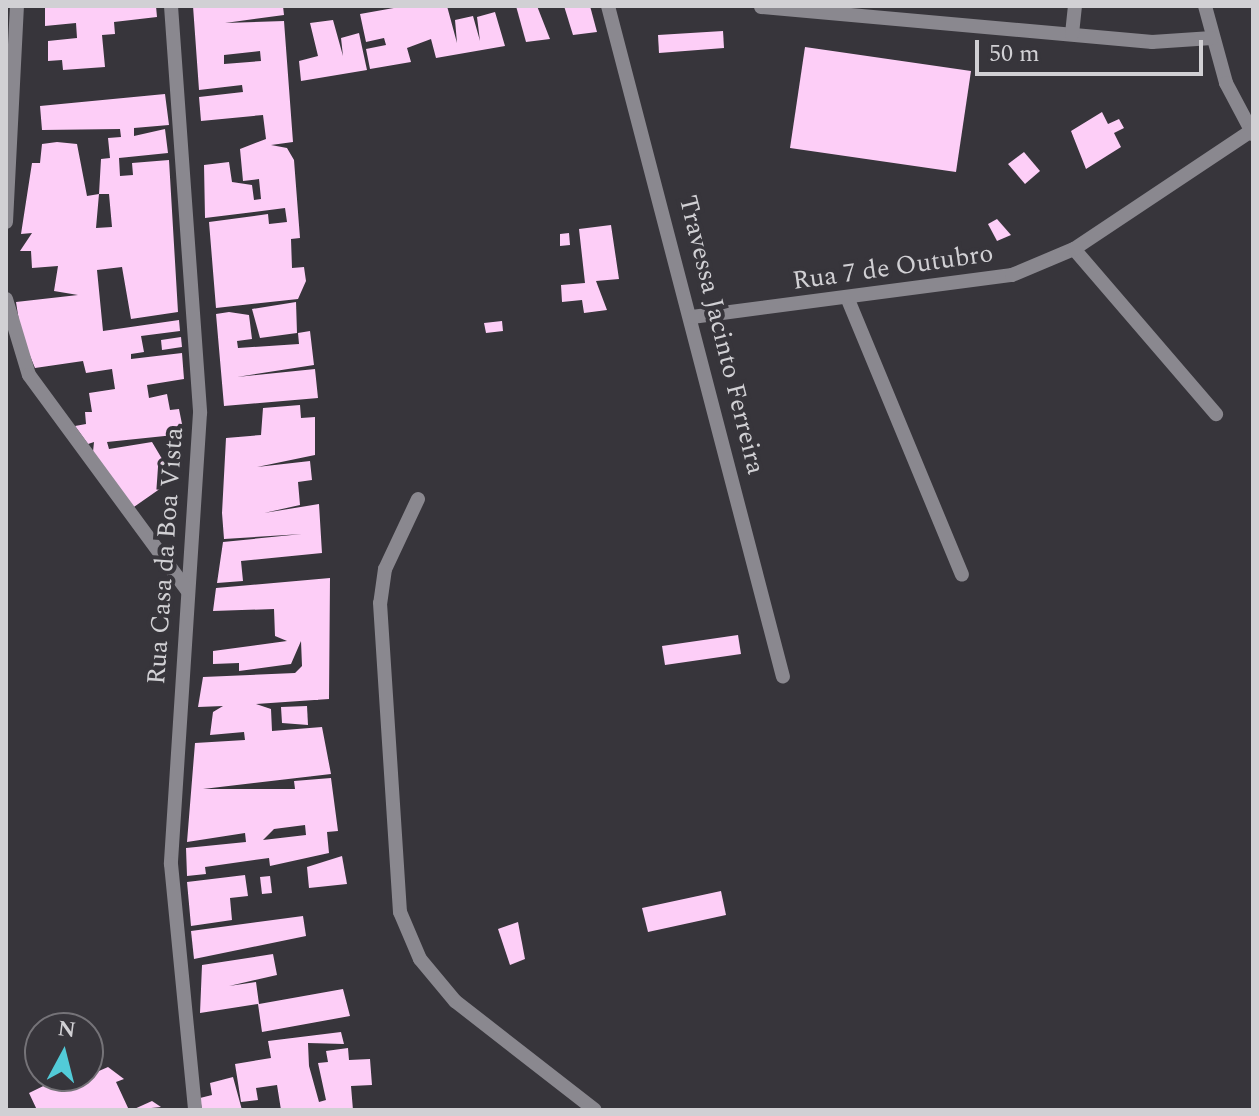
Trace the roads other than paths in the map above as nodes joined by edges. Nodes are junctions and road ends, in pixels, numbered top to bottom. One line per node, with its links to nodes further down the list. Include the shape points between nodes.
1 (17, 6): 11 (street)
2 (171, 6): 19 (street, Rua Casa da Boa Vista, via 200,413)
3 (608, 6): 15 (street, Travessa Jacinto Ferreira)
4 (1075, 6): 8 (street)
5 (1205, 6): 9 (street)
6 (761, 7): 7 (street)
7 (928, 13): 8 (street)
8 (1072, 34): 9 (street, via 1175,42)
9 (1212, 38): 10 (street)
10 (1252, 132): 12 (street, Rua 7 de Outubro)
11 (6, 222)
12 (1074, 249): 14 (street, Rua 7 de Outubro, via 1012,275); 16 (street)
13 (6, 299): 19 (street, via 29,375)
14 (849, 302): 15 (street, Rua 7 de Outubro); 18 (street)
15 (692, 317): 20 (street, Travessa Jacinto Ferreira)
16 (1216, 414)
17 (418, 499): 22 (street, via 385,569 380,603 400,912 420,959 455,1001)
18 (962, 575)
19 (187, 590): 21 (street, Rua Casa da Boa Vista, via 171,864)
20 (783, 677)
21 (195, 1109)
22 (595, 1110)

